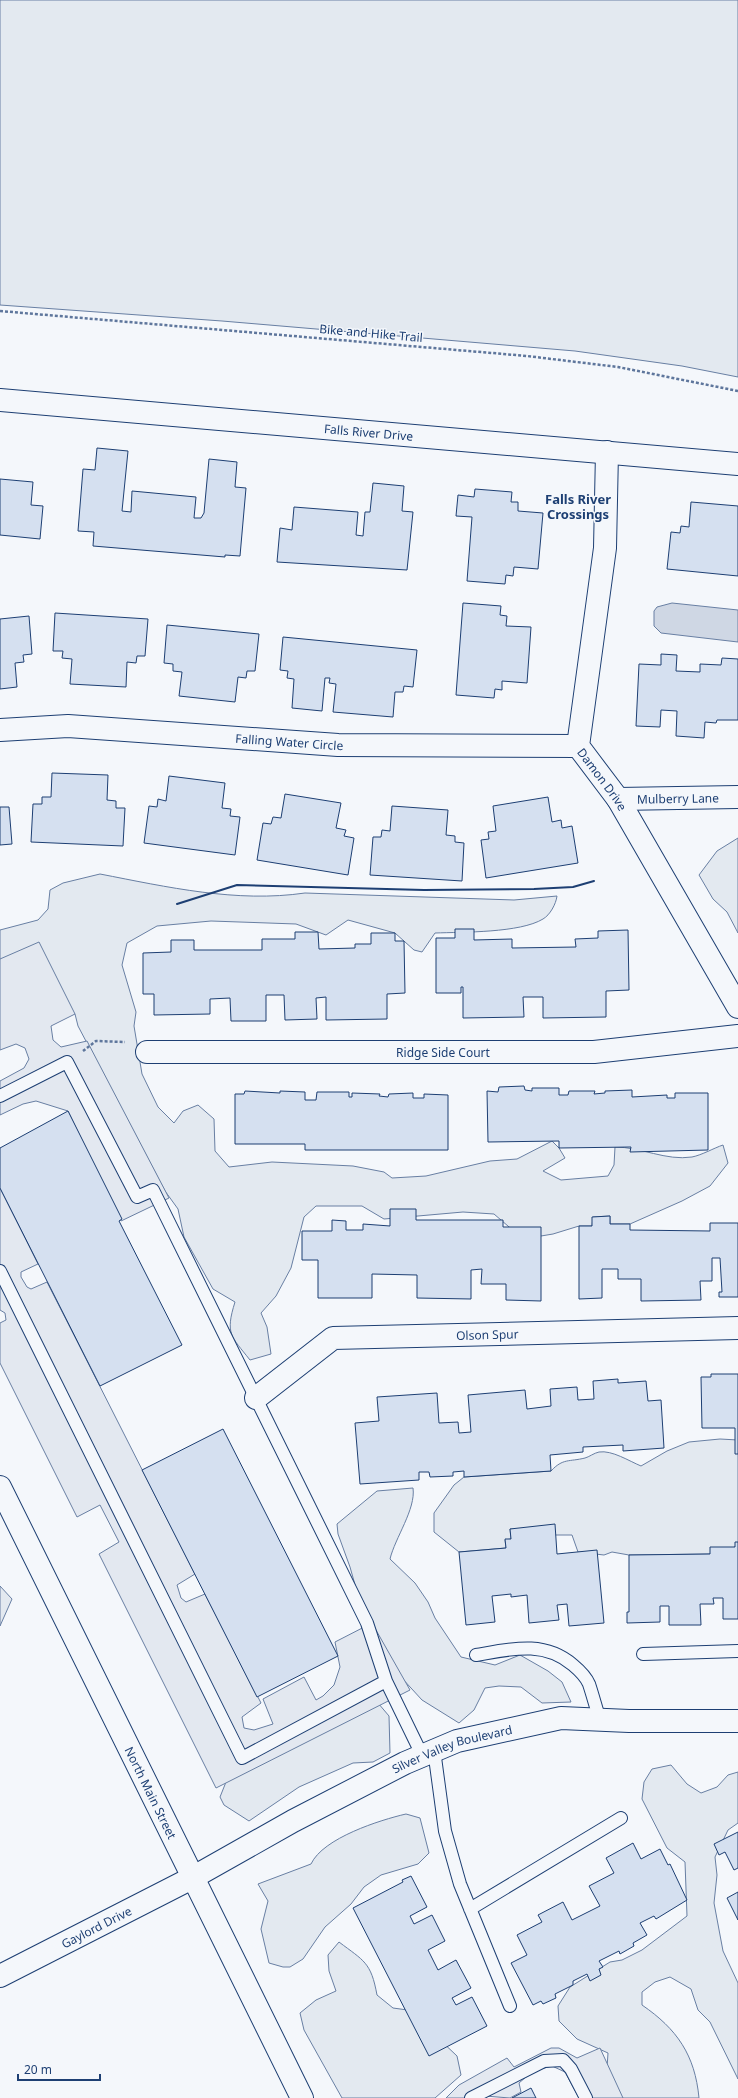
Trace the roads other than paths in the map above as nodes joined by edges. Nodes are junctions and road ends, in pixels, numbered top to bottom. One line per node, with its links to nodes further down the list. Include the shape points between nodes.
1 (0, 400): 2 (street, Falls River Drive)
2 (607, 452): 3 (street, Falls River Drive); 5 (street, Damon Drive, via 605,548)
3 (738, 464)
4 (0, 730): 5 (street, Falling Water Circle, via 68,726 338,745)
5 (578, 746): 7 (street, Damon Drive)
6 (738, 797): 7 (street, Mulberry Lane)
7 (618, 799): 8 (street, Damon Drive)
8 (738, 1007)
9 (738, 1036): 10 (street, Ridge Side Court, via 594,1052)
10 (147, 1052)
11 (0, 1096): 15 (lane, via 67,1062 137,1197 153,1190)
12 (0, 1271): 13 (lane)
13 (4, 1288): 20 (lane, via 242,1758)
14 (738, 1328): 15 (street, Olson Spur, via 333,1338)
15 (256, 1398): 20 (lane, via 367,1623)
16 (0, 1487): 25 (street, North Main Street)
17 (738, 1652): 19 (lane)
18 (476, 1654): 21 (lane, via 522,1648 550,1651 566,1659 578,1669 588,1683)
19 (643, 1654)
20 (386, 1681): 23 (lane)
21 (600, 1720): 22 (street, Silver Valley Boulevard); 23 (street, Silver Valley Boulevard, via 561,1718 458,1741)
22 (738, 1721)
23 (428, 1753): 25 (street, Silver Valley Boulevard, via 293,1821); 26 (lane, via 445,1831)
24 (621, 1818): 26 (lane)
25 (192, 1878): 27 (street, Gaylord Drive); 29 (street, North Main Street)
26 (470, 1909): 28 (lane)
27 (0, 1976)
28 (510, 2006)
29 (302, 2098)
30 (471, 2098): 31 (lane, via 544,2061 563,2060 571,2069)
31 (586, 2098)

